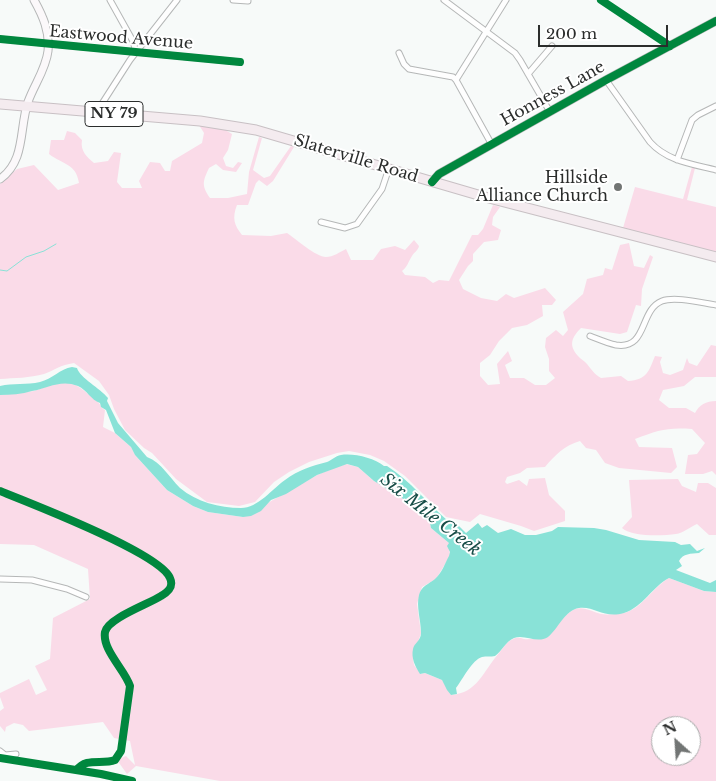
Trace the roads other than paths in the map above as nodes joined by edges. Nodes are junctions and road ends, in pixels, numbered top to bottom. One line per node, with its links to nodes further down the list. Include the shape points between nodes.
1 (34, 0): 11 (street, via 46,27)
2 (110, 0): 13 (street, via 134,43)
3 (177, 0): 13 (street)
4 (233, 0): 7 (street)
5 (444, 0): 9 (street)
6 (506, 0): 9 (street)
7 (248, 1)
8 (716, 21): 18 (street, Honness Lane)
9 (486, 32): 16 (street, via 515,53); 17 (street)
10 (0, 39): 11 (street, Eastwood Avenue)
11 (48, 45): 13 (street, Eastwood Avenue); 20 (street, via 46,61)
12 (552, 46): 16 (street)
13 (135, 53): 15 (street, Eastwood Avenue); 23 (street)
14 (399, 53): 17 (street, via 409,68)
15 (240, 62)
16 (528, 74): 22 (street)
17 (456, 80): 24 (street)
18 (606, 80): 22 (street, Honness Lane); 25 (street, via 655,147)
19 (0, 104): 20 (highway, NY 79)
20 (27, 106): 23 (highway, NY 79); 28 (street, via 18,155)
21 (716, 106): 25 (street, via 692,120)
22 (550, 112): 24 (street, Honness Lane)
23 (96, 113): 26 (highway, Slaterville Road / NY 79, via 228,124)
24 (492, 144): 29 (street, Honness Lane, via 439,174)
25 (678, 160): 27 (street)
26 (389, 168): 29 (highway, Slaterville Road / NY 79); 30 (street, via 382,189 357,224 345,228)
27 (716, 170)
28 (0, 179)
29 (432, 182): 31 (highway, Slaterville Road / NY 79)
30 (321, 222)
31 (716, 257)
32 (716, 305): 33 (street, via 665,300 651,309 641,333 629,343 616,345)
33 (590, 336)
34 (0, 579): 35 (street, via 32,580)
35 (86, 597)
36 (0, 751): 37 (street, via 6,755)
37 (16, 754)

